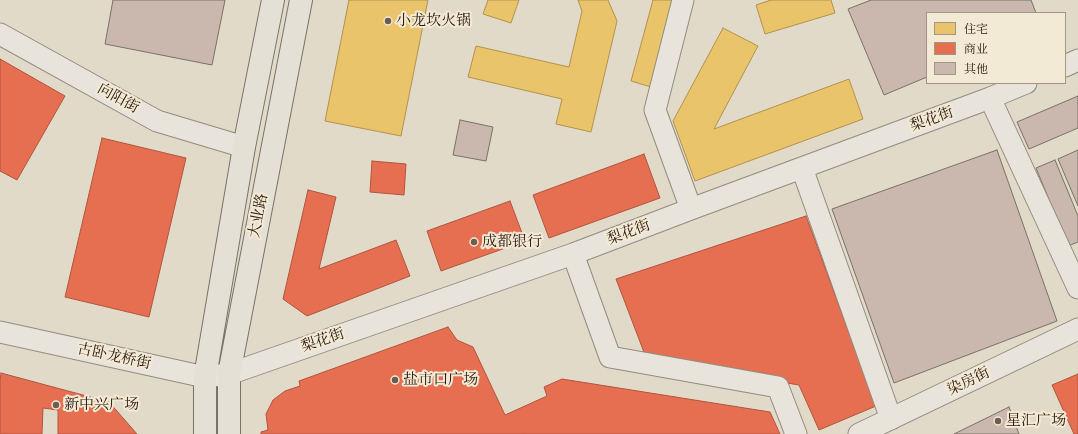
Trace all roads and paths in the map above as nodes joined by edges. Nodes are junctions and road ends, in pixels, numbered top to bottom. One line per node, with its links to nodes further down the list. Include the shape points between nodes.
1 (273, 0): 9 (main road, 大业路)
2 (301, 0): 16 (main road, 大业路)
3 (683, 0): 11 (street, via 655,110)
4 (0, 34): 9 (street, 向阳街, via 157,120)
5 (1078, 60): 6 (street)
6 (1066, 66)
7 (1024, 84): 8 (street, 梨花街)
8 (990, 98): 10 (street, 梨花街); 13 (street)
9 (244, 147): 17 (main road, 大业路)
10 (802, 168): 11 (street, 梨花街); 18 (street)
11 (691, 209): 12 (street, 梨花街)
12 (573, 254): 16 (street, 梨花街); 21 (street, via 610,357 778,387)
13 (1078, 288)
14 (1078, 329): 18 (street, 染房街)
15 (0, 332): 17 (street, 古卧龙桥街)
16 (229, 374): 17 (street, 古卧龙桥街); 20 (main road, 大业路)
17 (205, 377): 19 (main road, 大业路)
18 (891, 419): 22 (street, 染房街)
19 (205, 434)
20 (229, 434)
21 (796, 434)
22 (859, 434)

